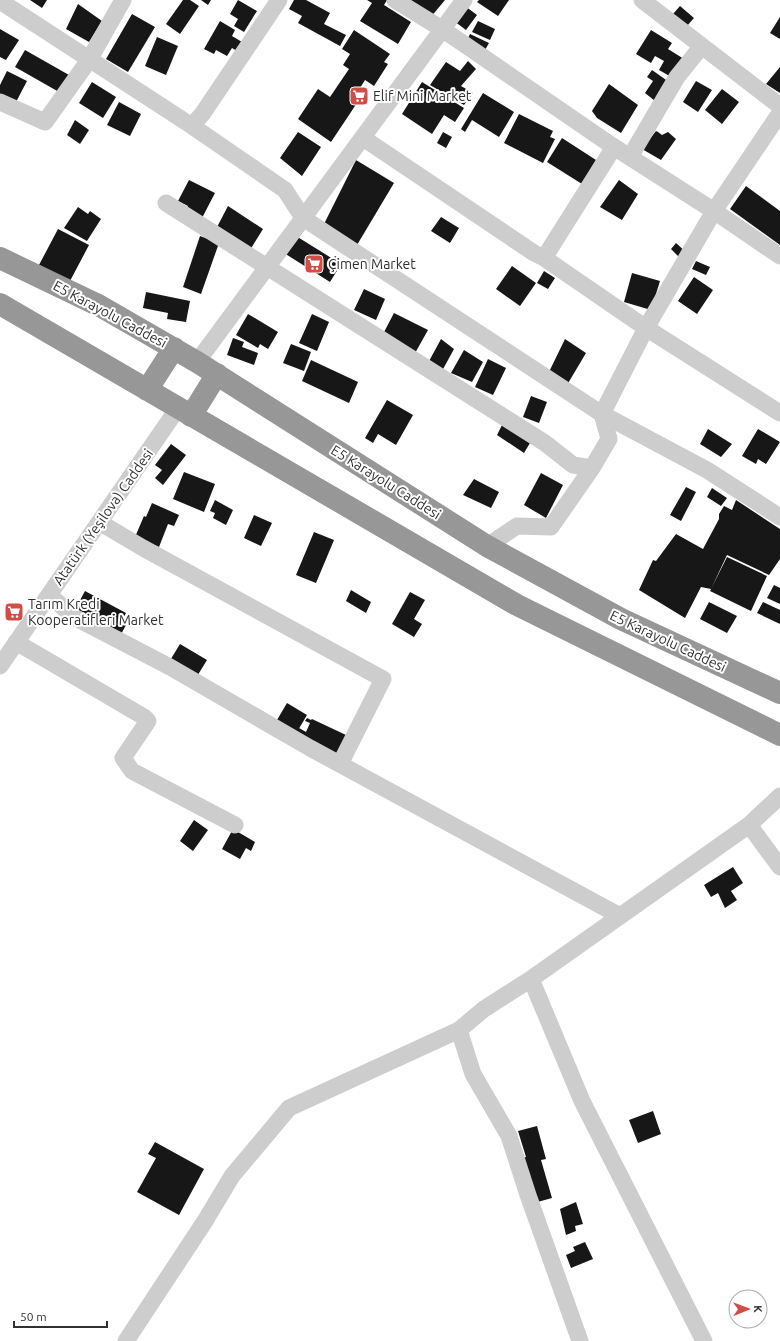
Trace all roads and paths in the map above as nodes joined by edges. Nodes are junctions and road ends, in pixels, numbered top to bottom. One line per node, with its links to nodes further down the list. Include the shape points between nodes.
1 (123, 0): 9 (street)
2 (279, 0): 13 (street)
3 (395, 0): 7 (street)
4 (464, 0): 7 (street)
5 (642, 0): 8 (street)
6 (0, 1): 9 (street)
7 (442, 29): 14 (street); 15 (street)
8 (702, 46): 11 (street); 16 (street, via 677,76)
9 (89, 60): 10 (street, via 45,122); 13 (street)
10 (0, 102)
11 (780, 106)
12 (780, 113): 18 (street)
13 (192, 126): 19 (street, via 285,190)
14 (362, 138): 19 (street); 22 (street)
15 (614, 147): 16 (street); 22 (street)
16 (630, 157): 18 (street)
17 (166, 203): 23 (street)
18 (714, 211): 20 (street); 25 (street)
19 (303, 218): 23 (street); 32 (street)
20 (780, 256)
21 (0, 258): 26 (highway, E5 Karayolu Caddesi, via 100,306)
22 (544, 258): 25 (street)
23 (267, 267): 27 (street); 33 (street, via 545,443 573,465)
24 (0, 304): 29 (highway)
25 (646, 328): 31 (street); 32 (street)
26 (174, 348): 27 (highway, E5 Karayolu Caddesi); 29 (highway)
27 (197, 362): 28 (highway, E5 Karayolu Caddesi)
28 (217, 374): 30 (highway); 36 (highway, E5 Karayolu Caddesi)
29 (147, 390): 30 (highway)
30 (185, 412): 35 (street, Atatürk (Yeşilova) Caddesi); 41 (highway, via 517,605)
31 (780, 413)
32 (602, 414): 33 (street, via 609,439); 34 (street, via 707,470)
33 (592, 468): 36 (street, via 551,527 517,526)
34 (780, 517)
35 (100, 522): 37 (street, Atatürk (Yeşilova) Caddesi); 42 (street, via 383,679)
36 (486, 546): 40 (highway, E5 Karayolu Caddesi, via 621,619)
37 (49, 596): 38 (street, Atatürk (Yeşilova) Caddesi); 42 (street, via 74,617 170,667)
38 (16, 642): 39 (street, Atatürk (Yeşilova) Caddesi); 44 (street, via 148,721 123,758 132,771)
39 (0, 666)
40 (780, 693)
41 (780, 734)
42 (340, 764): 47 (street)
43 (780, 796): 45 (street)
44 (235, 825)
45 (749, 825): 46 (street); 47 (street)
46 (780, 867)
47 (620, 916): 48 (street)
48 (531, 979): 49 (street, via 484,1009); 52 (street, via 582,1101)
49 (459, 1030): 50 (street, via 289,1108 232,1176); 51 (street, via 473,1074 510,1136 528,1195)
50 (126, 1341)
51 (580, 1341)
52 (704, 1341)

